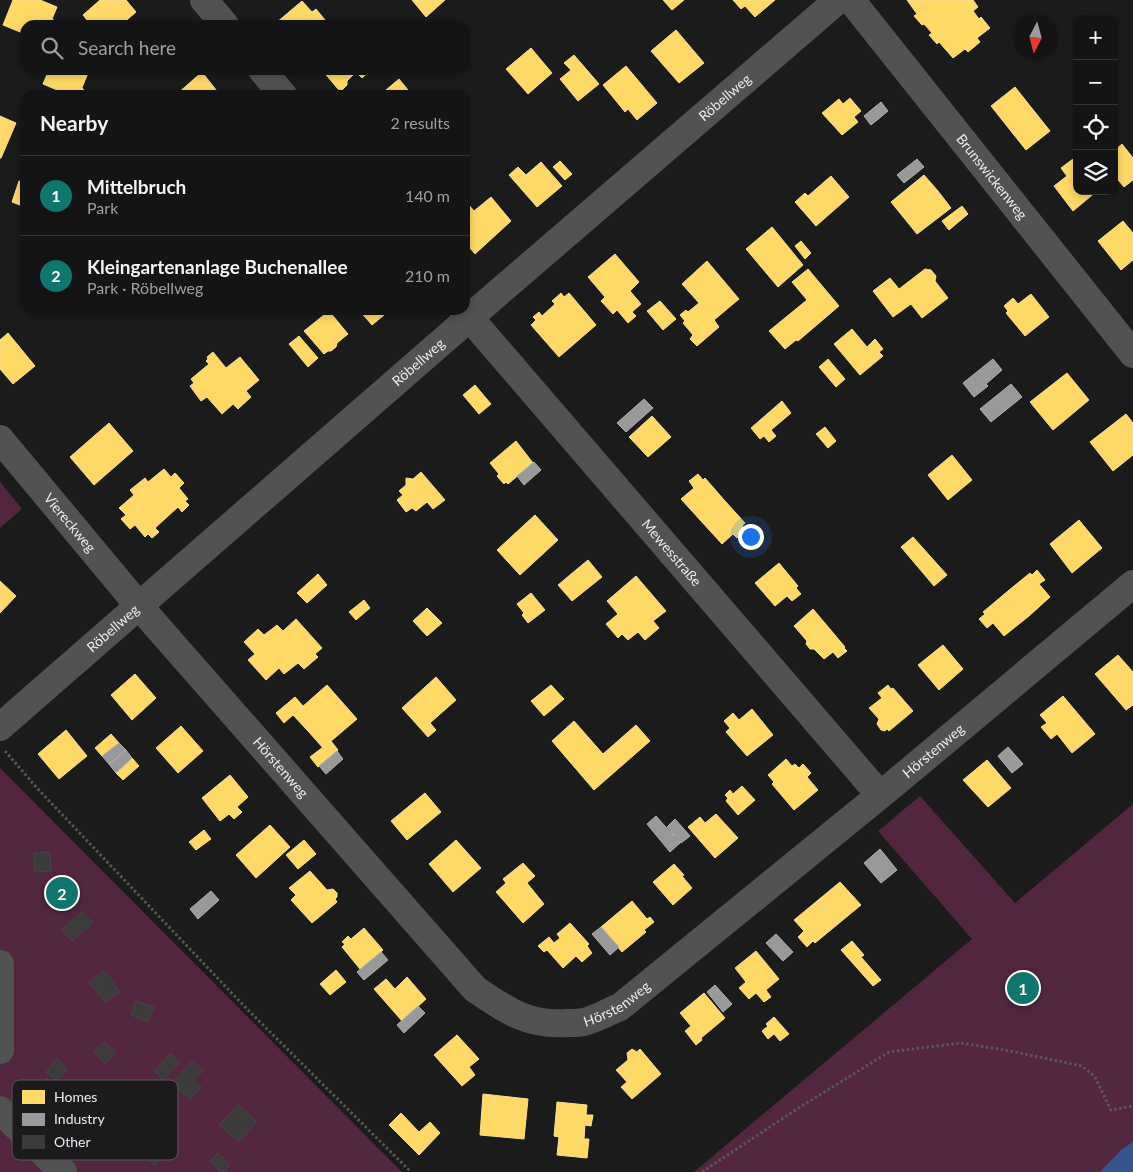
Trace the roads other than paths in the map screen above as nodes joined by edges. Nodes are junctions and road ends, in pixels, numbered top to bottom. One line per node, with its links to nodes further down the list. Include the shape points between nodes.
1 (204, 0): 4 (street)
2 (838, 0): 7 (street, Röbellweg)
3 (851, 0): 10 (street, Brunswickenweg)
4 (221, 20)
5 (266, 75): 6 (street)
6 (279, 90)
7 (470, 311)
8 (465, 315): 13 (street, Röbellweg)
9 (467, 315): 15 (street, Mewesstraße)
10 (1133, 354)
11 (0, 440): 13 (street, Viereckweg)
12 (1133, 584): 15 (street, Hörstenweg)
13 (139, 606): 14 (street, Röbellweg); 15 (street, Hörstenweg, via 476,989 529,1020 554,1024 583,1022 620,1007)
14 (0, 726)
15 (880, 795)
16 (0, 964): 17 (street)
17 (0, 1050)
18 (0, 1110): 19 (street)
19 (12, 1122)
20 (51, 1160): 21 (street)
21 (63, 1172)

